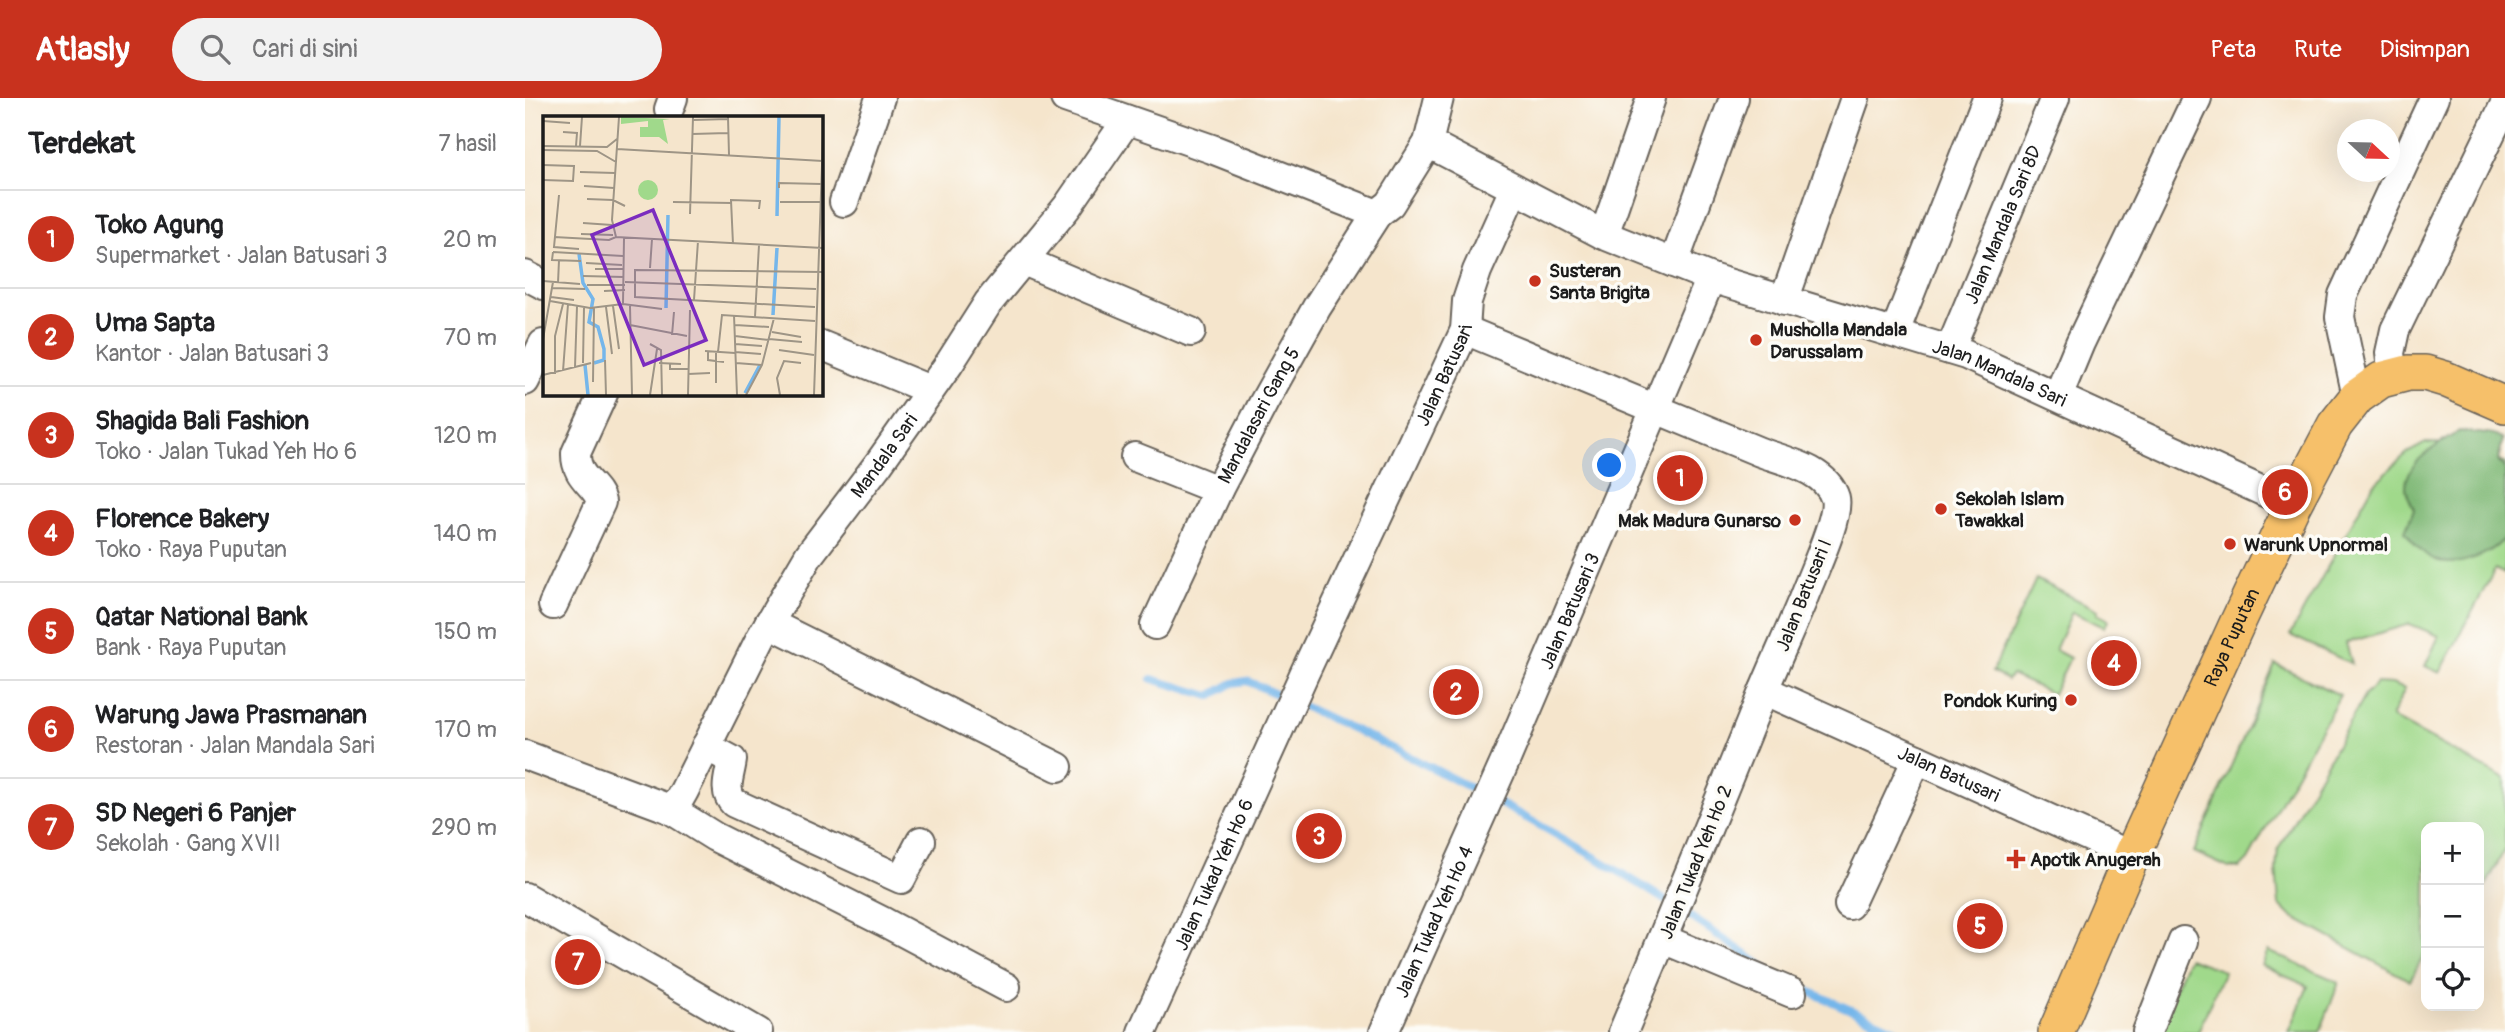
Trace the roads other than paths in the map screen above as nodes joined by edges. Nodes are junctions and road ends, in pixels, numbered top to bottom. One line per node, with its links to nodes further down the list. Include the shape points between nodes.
1 (880, 98): 15 (street)
2 (1065, 98): 12 (street)
3 (1439, 98): 13 (street)
4 (1651, 98): 17 (street)
5 (1734, 98): 19 (street)
6 (1855, 98): 23 (street)
7 (1987, 98): 26 (street)
8 (2055, 98): 29 (street, Jalan Mandala Sari 8D)
9 (2197, 98): 34 (street)
10 (2434, 98): 35 (street, via 2343,295 2340,317)
11 (2505, 104): 30 (street, via 2395,330 2390,353)
12 (1127, 120): 16 (street); 18 (street, Mandala Sari)
13 (1428, 143): 14 (street, Jalan Mandala Sari); 16 (street, via 1390,204)
14 (1514, 189): 17 (street, Jalan Mandala Sari); 24 (street, via 1477,271 1467,301)
15 (844, 202)
16 (1377, 214): 39 (street, Mandalasari Gang 5, via 1317,307)
17 (1604, 235): 19 (street, Jalan Mandala Sari)
18 (1024, 261): 25 (street); 32 (street, Mandala Sari, via 988,303)
19 (1674, 263): 21 (street, Jalan Mandala Sari)
20 (525, 275): 22 (street)
21 (1711, 278): 23 (street, Jalan Mandala Sari); 37 (street, Jalan Batusari 3)
22 (543, 284)
23 (1784, 300): 26 (street, Jalan Mandala Sari)
24 (1465, 330): 37 (street, Jalan Batusari); 46 (street, Jalan Batusari)
25 (1191, 332)
26 (1895, 332): 29 (street, Jalan Mandala Sari)
27 (537, 341): 31 (street)
28 (823, 346): 32 (street)
29 (1950, 350): 34 (street, Jalan Mandala Sari)
30 (2393, 377): 35 (main road, Raya Puputan); 36 (main road, Raya Puputan, via 2425,373)
31 (525, 382)
32 (930, 390): 43 (street, Mandala Sari, via 809,555)
33 (602, 396): 42 (street, via 576,453 582,477 601,502)
34 (2058, 396): 41 (street, Jalan Mandala Sari)
35 (2357, 397): 41 (main road, Raya Puputan, via 2335,425)
36 (2505, 405)
37 (1656, 409): 40 (street, Jalan Batusari, via 1816,474); 52 (street, Jalan Batusari 3)
38 (1135, 457): 39 (street)
39 (1218, 491): 44 (street, Mandalasari Gang 5)
40 (1835, 499): 45 (street, Jalan Batusari I, via 1832,522)
41 (2293, 505): 54 (main road, Raya Puputan)
42 (552, 605)
43 (769, 623): 47 (street, Mandala Sari); 50 (street)
44 (1156, 625)
45 (1764, 690): 49 (street, Jalan Batusari); 57 (street, Jalan Tukad Yeh Ho 2)
46 (1285, 716): 62 (street, Jalan Tukad Yeh Ho 6)
47 (706, 746): 51 (street, Mandala Sari); 53 (street, via 731,760 726,787 734,803 901,879)
48 (525, 755): 51 (street)
49 (1917, 760): 54 (street, Jalan Batusari); 56 (street)
50 (1058, 767)
51 (670, 809): 59 (street, via 715,837)
52 (1482, 813): 63 (street, Jalan Tukad Yeh Ho 4)
53 (921, 841)
54 (2134, 857): 65 (main road, Raya Puputan)
55 (525, 897): 61 (street)
56 (1849, 905)
57 (1665, 933): 60 (street); 64 (street, Jalan Tukad Yeh Ho 2)
58 (2183, 941): 66 (street)
59 (1006, 987)
60 (1793, 993)
61 (758, 1032)
62 (1142, 1032)
63 (1384, 1032)
64 (1623, 1032)
65 (2056, 1032)
66 (2147, 1032)

